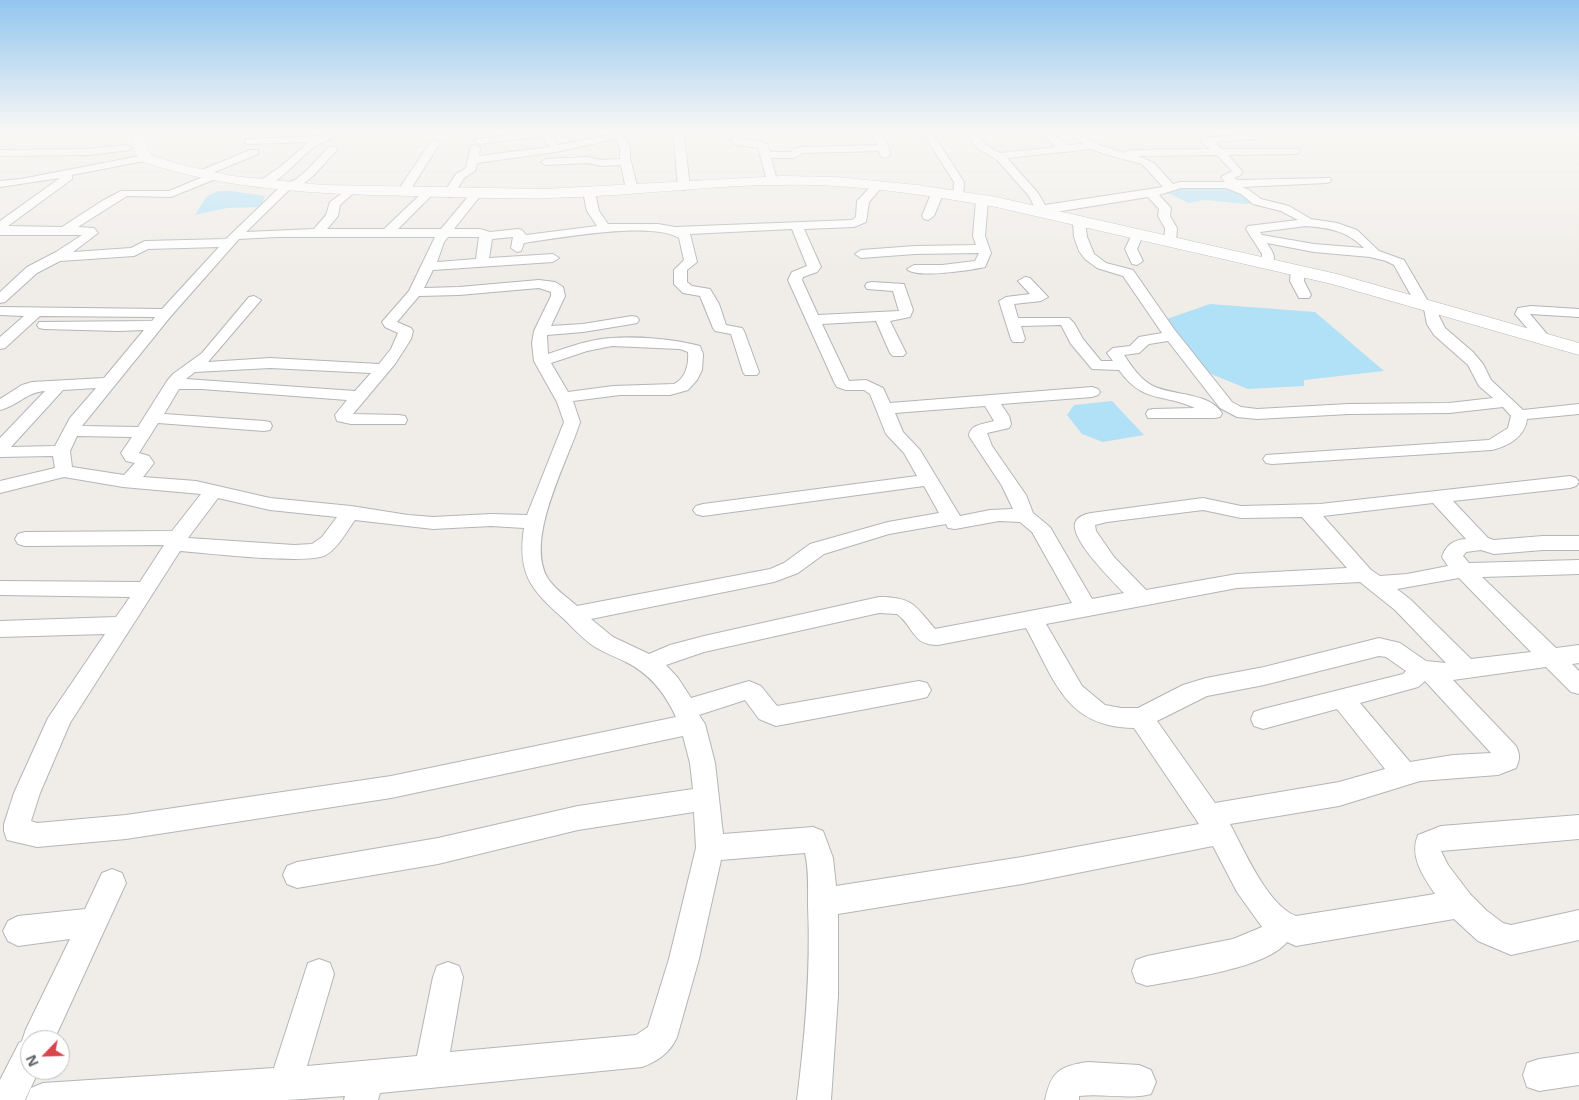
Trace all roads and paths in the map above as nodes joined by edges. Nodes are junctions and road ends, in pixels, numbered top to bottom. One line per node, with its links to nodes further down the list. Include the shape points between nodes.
1 (29, 180): 18 (street)
2 (63, 180): 48 (street, via 0,227)
3 (198, 180): 46 (street, via 171,194 125,193)
4 (239, 180): 19 (main road)
5 (267, 180): 19 (street)
6 (299, 180): 22 (street)
7 (411, 180): 27 (street)
8 (457, 180): 31 (street)
9 (630, 180): 25 (street)
10 (683, 180): 23 (street)
11 (768, 180): 23 (main road)
12 (815, 180): 21 (main road)
13 (958, 180): 34 (street)
14 (1020, 180): 36 (street, via 1034,195)
15 (1163, 180): 24 (street)
16 (1227, 180): 20 (street)
17 (1318, 180): 20 (street)
18 (0, 184)
19 (261, 184): 22 (main road)
20 (1228, 184): 24 (street); 43 (street, via 1257,202 1294,212 1305,218)
21 (877, 186): 32 (main road); 44 (street, via 863,201 863,215 858,221)
22 (286, 187): 26 (main road); 54 (street)
23 (684, 187): 25 (main road)
24 (1171, 187): 30 (street)
25 (632, 189): 28 (main road)
26 (351, 190): 27 (main road); 41 (street, via 334,204)
27 (403, 192): 29 (main road)
28 (589, 192): 33 (main road); 45 (street, via 599,223)
29 (428, 193): 31 (main road); 38 (street)
30 (1151, 193): 36 (street); 57 (street, via 1165,208 1164,216 1171,228)
31 (449, 194): 33 (main road)
32 (937, 194): 34 (main road); 37 (street)
33 (475, 195): 51 (street)
34 (959, 196): 35 (main road)
35 (982, 200): 36 (main road); 59 (street, via 979,236)
36 (1039, 210): 42 (main road)
37 (928, 216)
38 (402, 218): 39 (street); 50 (street)
39 (384, 219)
40 (347, 220): 41 (street)
41 (328, 221): 49 (street)
42 (1079, 222): 52 (main road); 89 (street, via 1080,239 1090,259 1100,266 1128,273)
43 (1305, 222): 55 (street, via 1252,229); 61 (street, via 1348,229 1364,239)
44 (796, 225): 47 (street); 84 (street, via 814,266 796,275 796,280)
45 (608, 228): 47 (street); 56 (street)
46 (66, 230): 48 (street); 58 (street, via 92,232)
47 (675, 231): 99 (street, via 685,236 691,258 691,262 681,266 681,284 688,290 705,292 720,328 737,331)
48 (0, 232): 58 (street)
49 (318, 232): 50 (street); 54 (street)
50 (389, 232): 51 (street)
51 (444, 232): 53 (street, via 480,232); 68 (street)
52 (1137, 235): 57 (main road); 65 (street, via 1131,249)
53 (486, 236): 56 (street, via 518,233); 66 (street)
54 (233, 239): 62 (street, via 145,245 134,252); 81 (street)
55 (1260, 239): 61 (street); 67 (street, via 1268,254)
56 (520, 240): 64 (street)
57 (1170, 242): 67 (main road)
58 (78, 243): 62 (street)
59 (984, 249): 60 (street); 69 (street, via 977,266)
60 (861, 254)
61 (1376, 255): 77 (street, via 1399,263)
62 (56, 257): 75 (street, via 32,270)
63 (553, 258): 64 (street)
64 (514, 260): 66 (street)
65 (1138, 261)
66 (482, 262): 68 (street)
67 (1267, 263): 70 (main road)
68 (428, 266): 73 (street)
69 (914, 269)
70 (1298, 270): 74 (street, via 1297,281); 77 (main road)
71 (1025, 281): 85 (street, via 1041,297 1006,301)
72 (872, 286): 82 (street, via 900,288 905,314)
73 (415, 292): 88 (street, via 550,285 559,294); 98 (street, via 390,319 390,324 406,330 406,333)
74 (1304, 295)
75 (0, 299)
76 (254, 300): 97 (street, via 207,356)
77 (1427, 306): 91 (main road); 107 (street, via 1432,323 1473,361 1482,379)
78 (0, 311): 79 (street)
79 (37, 311): 81 (street); 86 (street)
80 (1579, 312): 91 (street, via 1523,311 1522,314)
81 (166, 313): 87 (street)
82 (881, 317): 84 (street); 94 (street)
83 (632, 320): 88 (street, via 583,328)
84 (814, 320): 109 (street, via 843,384 873,388)
85 (1012, 322): 90 (street); 96 (street, via 1064,321 1097,366)
86 (23, 324): 87 (street); 92 (street)
87 (157, 325): 100 (street)
88 (541, 330): 95 (street, via 538,342)
89 (1171, 336): 96 (street, via 1149,338 1134,350 1115,352); 111 (street, via 1226,405)
90 (1018, 339)
91 (1545, 340): 93 (main road)
92 (0, 345)
93 (1579, 349)
94 (898, 353)
95 (542, 361): 105 (street); 105 (street, via 607,343 681,344 694,349 696,362 680,388 619,390)
96 (1124, 365): 112 (street, via 1139,384 1193,401)
97 (192, 368): 98 (street, via 270,363); 102 (street)
98 (382, 369): 104 (street)
99 (751, 372)
100 (109, 382): 101 (street); 118 (street)
101 (60, 384): 108 (street, via 26,388); 119 (street)
102 (173, 384): 104 (street); 116 (street)
103 (1092, 392): 106 (street)
104 (358, 396): 115 (street, via 343,417)
105 (563, 398): 134 (street, via 572,422)
106 (990, 400): 109 (street); 133 (street, via 1004,421 980,430 978,436 1016,492)
107 (1506, 402): 111 (street, via 1421,409); 114 (street)
108 (0, 405)
109 (883, 409): 123 (street, via 895,434 911,450)
110 (1579, 409): 114 (street)
111 (1237, 412): 112 (street)
112 (1214, 413): 113 (street)
113 (1154, 414)
114 (1519, 415): 121 (street, via 1513,434 1492,445)
115 (399, 420)
116 (148, 425): 117 (street); 118 (street); 124 (street, via 130,456 145,463)
117 (264, 426)
118 (71, 430): 120 (street)
119 (0, 450): 120 (street)
120 (61, 451): 122 (street)
121 (1272, 459)
122 (64, 470): 124 (street); 126 (street)
123 (929, 480): 129 (street); 132 (street)
124 (130, 481): 127 (street, via 174,484)
125 (1570, 482): 128 (street)
126 (0, 487)
127 (214, 492): 131 (street, via 270,504); 136 (street)
128 (1438, 497): 130 (street); 137 (street)
129 (703, 510)
130 (1307, 510): 141 (street); 144 (street, via 1241,512 1203,504 1091,519 1085,523 1089,539)
131 (351, 512): 134 (street, via 433,522); 136 (street, via 329,542 317,552)
132 (950, 517): 133 (street, via 955,524 997,516); 146 (street, via 888,528 817,549 791,568 774,575)
133 (1025, 517): 145 (street, via 1043,532)
134 (535, 522): 146 (street, via 533,567 542,587)
135 (25, 539): 136 (street)
136 (176, 541): 143 (street)
137 (1480, 543): 138 (street, via 1494,547); 139 (street, via 1461,546 1454,551 1452,557)
138 (1579, 543)
139 (1464, 570): 140 (street); 141 (street, via 1407,581); 151 (street)
140 (1575, 571)
141 (1370, 579): 144 (street, via 1237,581); 153 (street, via 1404,605)
142 (0, 588): 143 (street)
143 (146, 590): 148 (street)
144 (1141, 598): 145 (street)
145 (1086, 608): 147 (street)
146 (573, 615): 152 (street, via 595,636)
147 (1032, 619): 152 (street, via 929,637 902,606 879,605 704,644); 159 (street, via 1081,702 1102,716)
148 (123, 625): 149 (street); 158 (street, via 60,718 26,793 17,831 37,835 126,827 382,789)
149 (0, 629)
150 (1579, 654): 151 (street)
151 (1550, 656): 153 (street); 155 (street)
152 (649, 663): 158 (street, via 670,684)
153 (1466, 669): 154 (street)
154 (1425, 670): 157 (street, via 1410,681); 159 (street, via 1392,649 1379,647 1206,687); 161 (street, via 1506,754 1507,760 1498,764 1453,766)
155 (1579, 685)
156 (919, 690): 158 (street, via 776,716 765,712 754,693 748,690)
157 (1342, 698): 160 (street); 161 (street)
158 (689, 716): 162 (street, via 701,752)
159 (1141, 718): 163 (street)
160 (1262, 718)
161 (1404, 774): 163 (street, via 1339,794)
162 (706, 798): 165 (street); 166 (street, via 570,819 438,852)
163 (1215, 824): 168 (street, via 1126,853 977,880); 172 (street, via 1263,906)
164 (1579, 827): 169 (street, via 1463,835 1428,844 1426,851 1430,861)
165 (710, 848): 168 (street, via 813,840 819,850); 179 (street, via 684,959 661,1037 642,1051)
166 (296, 875)
167 (112, 883): 170 (street)
168 (823, 902): 189 (street, via 822,1026)
169 (1460, 904): 171 (street, via 1481,928 1511,940); 172 (street, via 1296,931)
170 (94, 922): 173 (street); 177 (street)
171 (1579, 925)
172 (1282, 926): 174 (street, via 1270,940 1233,954)
173 (18, 931)
174 (1147, 971)
175 (319, 974): 183 (street)
176 (448, 977): 179 (street)
177 (42, 1030)
178 (1579, 1069): 181 (street)
179 (432, 1070): 184 (street)
180 (20, 1075): 187 (street)
181 (1539, 1075)
182 (1139, 1082): 190 (street, via 1072,1081 1064,1089)
183 (285, 1084): 184 (street); 185 (street)
184 (364, 1089)
185 (243, 1094): 186 (street)
186 (172, 1096): 188 (street)
187 (8, 1100)
188 (43, 1100)
189 (814, 1100)
190 (1062, 1100)

